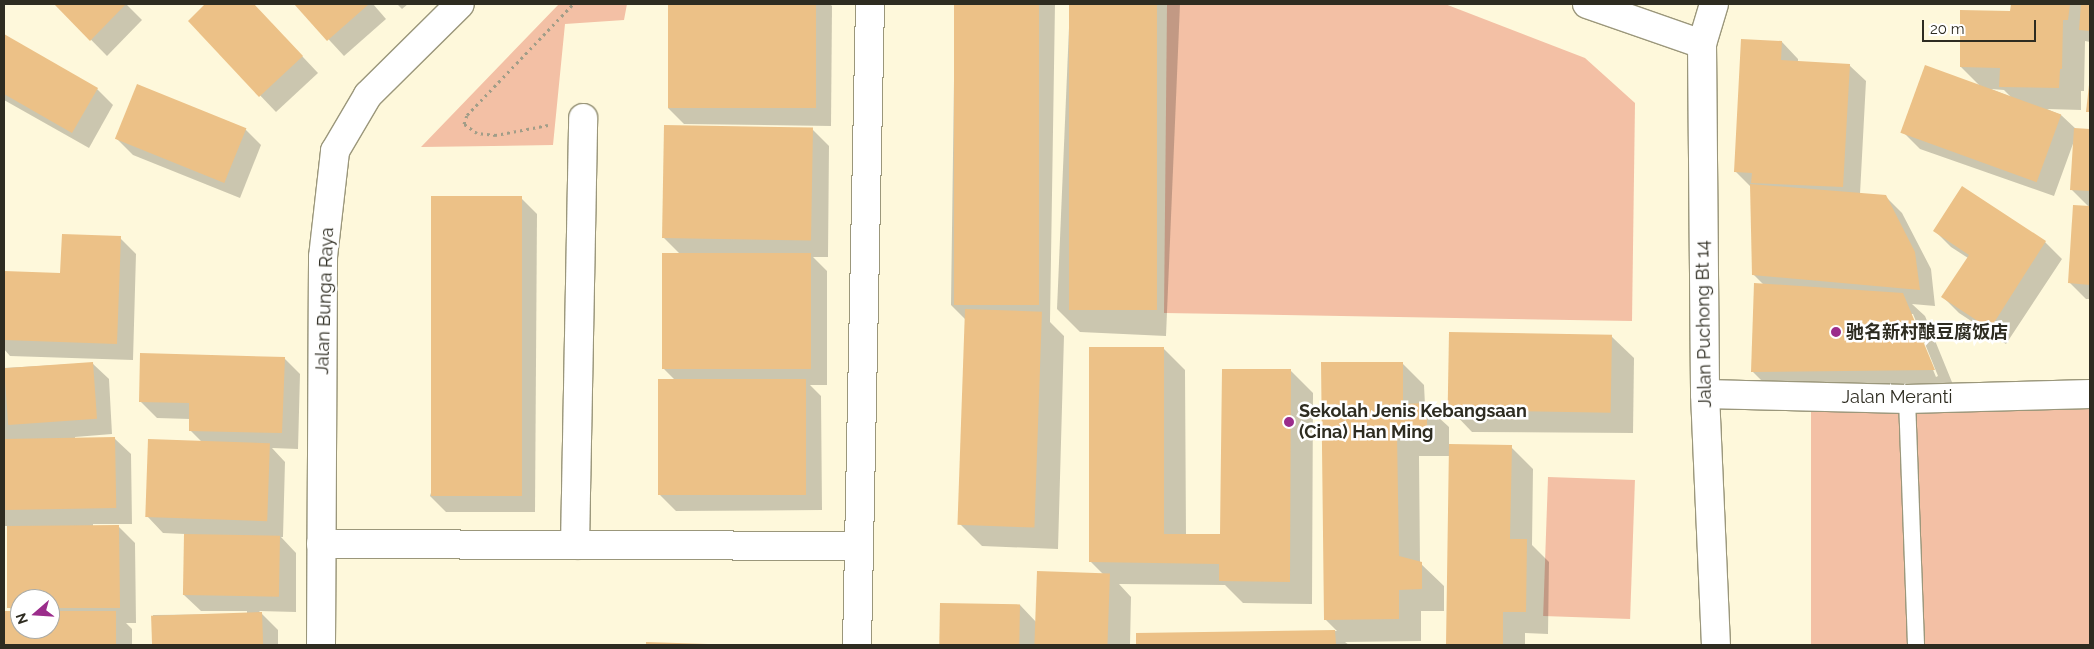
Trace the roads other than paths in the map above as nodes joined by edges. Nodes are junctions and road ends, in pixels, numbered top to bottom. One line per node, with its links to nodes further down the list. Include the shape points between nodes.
1 (460, 4): 10 (street, Jalan Bunga Raya, via 368,95 334,152 323,257)
2 (870, 4): 12 (street)
3 (1587, 4): 5 (street)
4 (1714, 4): 5 (street, Jalan Puchong Bt 14)
5 (1702, 44): 7 (street, Jalan Puchong Bt 14)
6 (584, 118): 11 (street)
7 (1705, 394): 9 (street, Jalan Meranti); 15 (street, Jalan Puchong Bt 14)
8 (2090, 394): 9 (street, Jalan Meranti)
9 (1907, 399): 16 (lane)
10 (321, 544): 11 (street); 13 (street, Jalan Bunga Raya)
11 (576, 545): 12 (street)
12 (859, 546): 14 (street)
13 (321, 645)
14 (857, 645)
15 (1716, 645)
16 (1916, 645)

